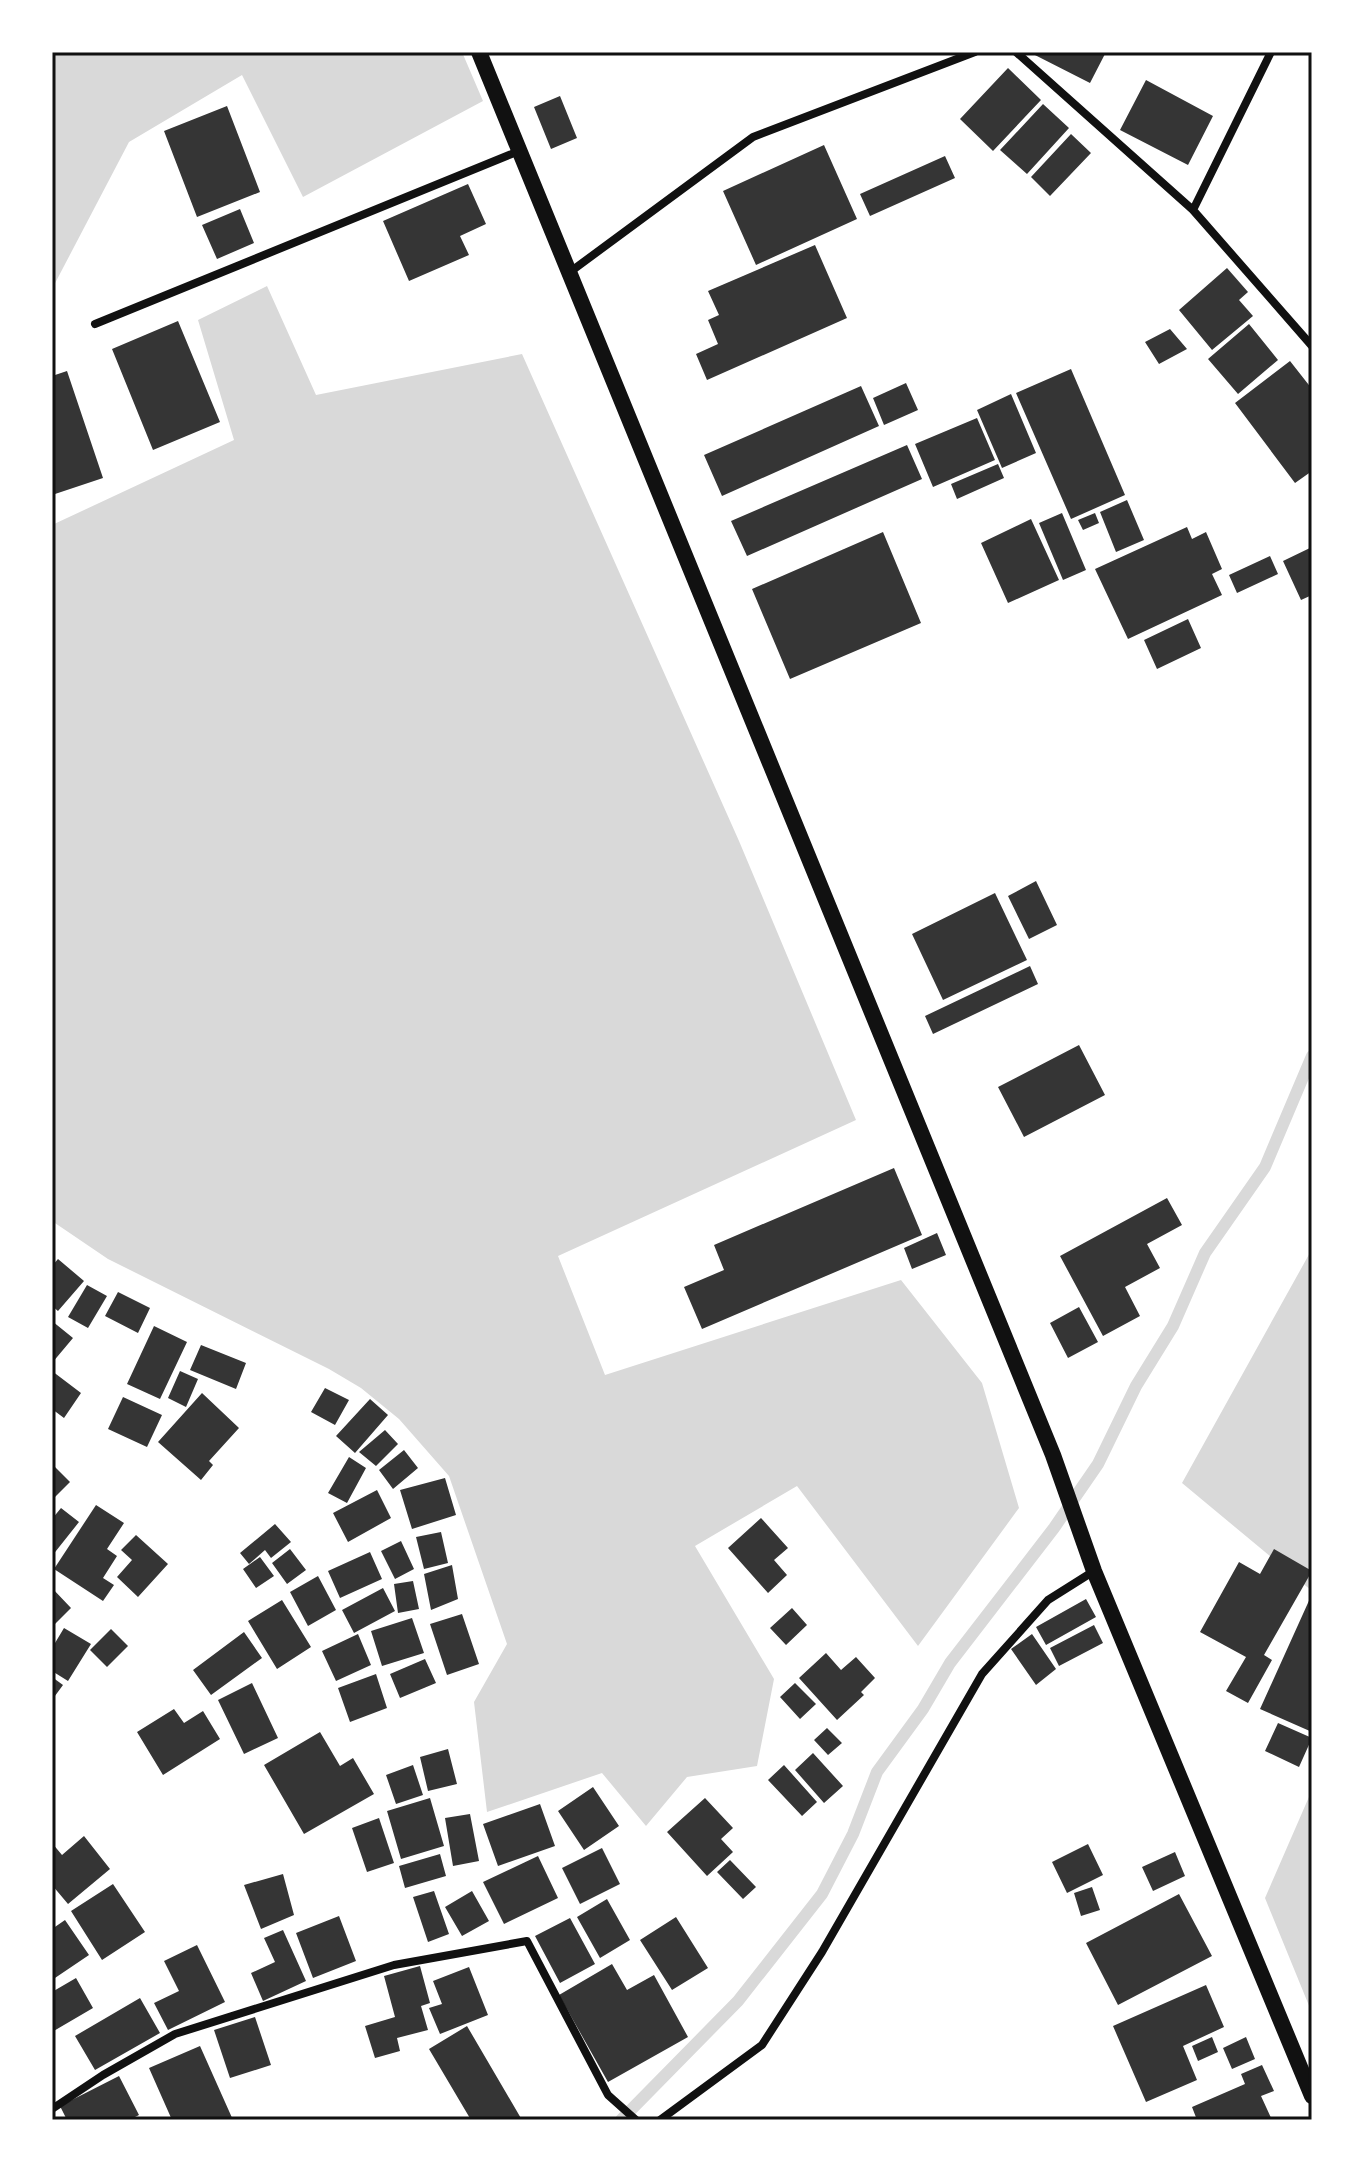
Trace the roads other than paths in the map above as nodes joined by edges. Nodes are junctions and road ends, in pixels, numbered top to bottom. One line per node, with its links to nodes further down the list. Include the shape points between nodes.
1 (479, 52): 5 (main road)
2 (975, 52): 7 (street, via 753,137)
3 (1016, 52): 6 (street)
4 (1271, 52): 6 (street)
5 (519, 151): 7 (main road); 8 (street)
6 (1193, 210): 9 (street)
7 (570, 272): 10 (main road, via 1053,1455)
8 (95, 324)
9 (1312, 346)
10 (1094, 1571): 11 (main road); 14 (street, via 1048,1600 982,1674 822,1952 762,2045)
11 (1312, 2096)
12 (52, 2109): 13 (street, via 175,2034 394,1965 527,1941 608,2095)
13 (634, 2119)
14 (660, 2120)

